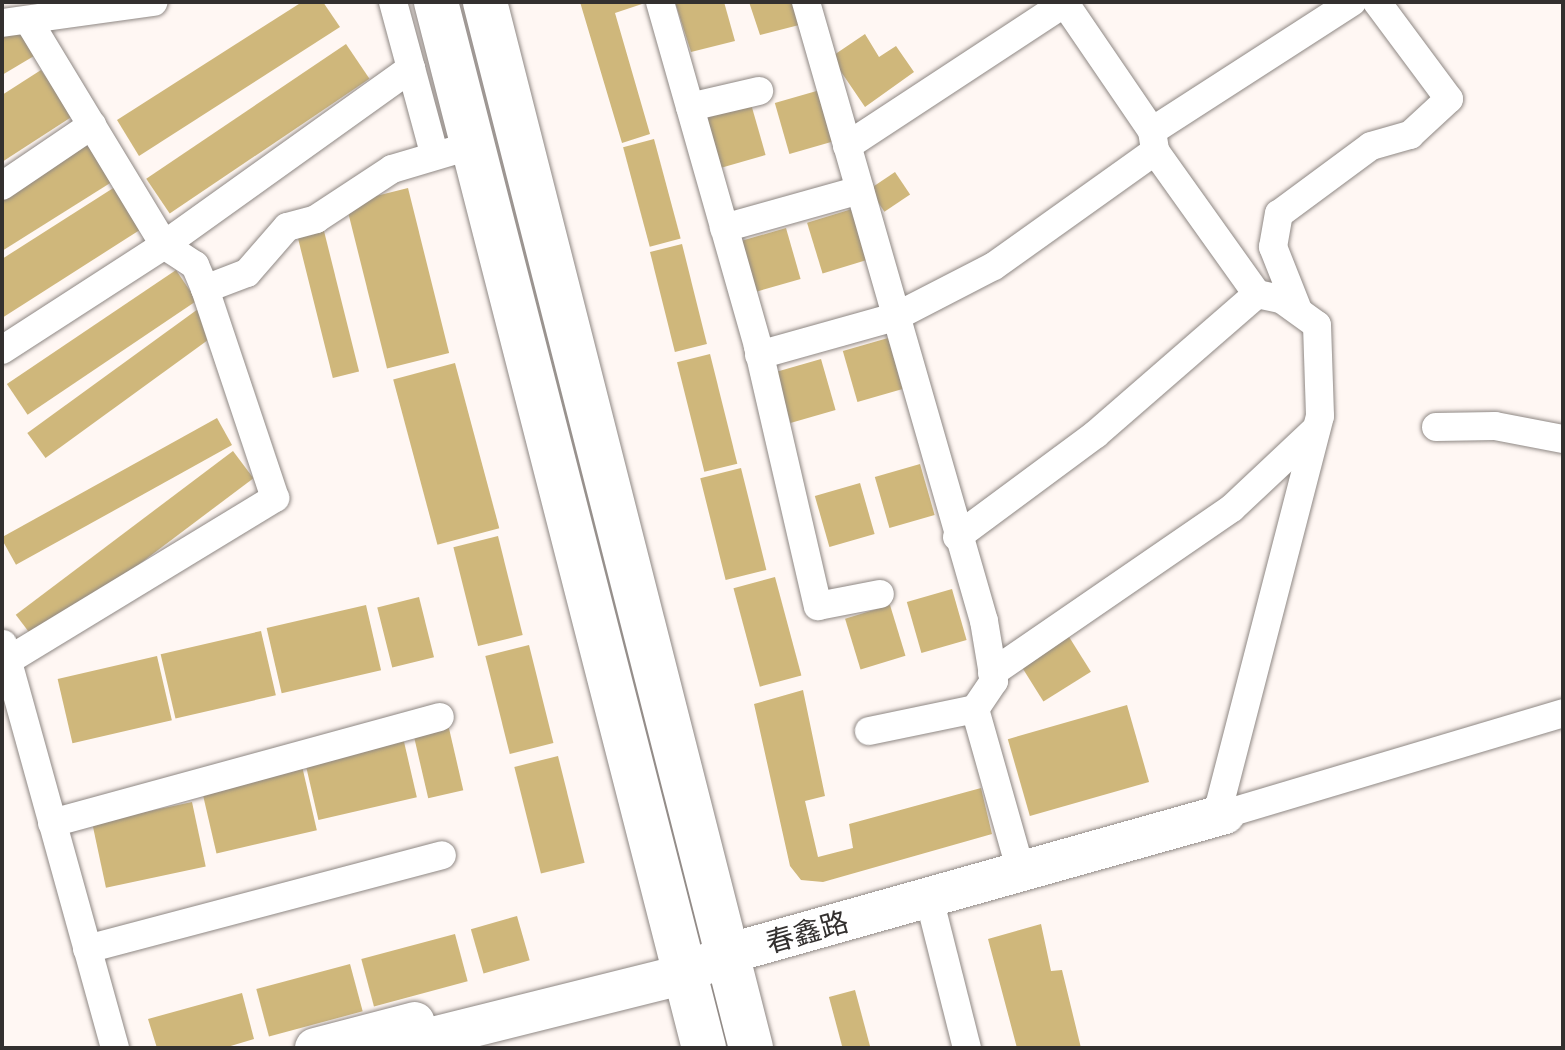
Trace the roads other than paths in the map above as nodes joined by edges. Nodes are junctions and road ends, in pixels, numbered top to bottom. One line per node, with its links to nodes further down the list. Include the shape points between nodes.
1 (154, 2): 10 (street)
2 (393, 2): 11 (street)
3 (436, 2): 17 (main road)
4 (485, 2): 45 (main road)
5 (660, 2): 13 (street)
6 (806, 2): 16 (street)
7 (1352, 2): 15 (street)
8 (1377, 2): 24 (street, via 1449,99 1410,135 1371,146 1279,214 1273,247)
9 (1065, 3): 15 (street); 16 (street)
10 (15, 22): 14 (street)
11 (411, 68): 17 (street); 21 (street)
12 (759, 91): 13 (street)
13 (690, 107): 20 (street)
14 (92, 125): 18 (street); 21 (street)
15 (1153, 141): 23 (street); 25 (street, via 994,266)
16 (847, 146): 19 (street)
17 (453, 149): 22 (street, via 392,169 316,219 287,227 247,273); 46 (main road)
18 (2, 186)
19 (860, 190): 20 (street); 25 (street)
20 (724, 228): 27 (street)
21 (164, 245): 22 (street, via 195,265); 26 (street)
22 (205, 289): 33 (street, via 275,498)
23 (1257, 294): 24 (street); 31 (street, via 1096,434)
24 (1298, 310): 29 (street, via 1317,325 1322,367)
25 (895, 317): 27 (street); 31 (street)
26 (2, 350)
27 (759, 355): 32 (street, via 818,606)
28 (1436, 427): 30 (street, via 1495,426)
29 (1316, 429): 34 (street, via 1232,508); 39 (street)
30 (1563, 439)
31 (957, 537): 34 (street)
32 (880, 594)
33 (5, 652): 40 (street)
34 (992, 673): 35 (street)
35 (975, 709): 38 (street); 42 (street)
36 (1563, 713): 39 (street)
37 (440, 717): 40 (street)
38 (869, 731)
39 (1221, 816): 42 (main road, 春鑫路)
40 (52, 823): 44 (street)
41 (442, 855): 44 (street)
42 (1021, 872): 43 (main road, 春鑫路)
43 (929, 898): 45 (main road, 春鑫路); 52 (street)
44 (87, 949): 47 (street)
45 (727, 954): 46 (main road, 春鑫路); 51 (main road)
46 (685, 970): 48 (main road, 春鑫路, via 613,971); 49 (main road, 春鑫路); 50 (main road)
47 (115, 1048)
48 (315, 1048)
49 (389, 1048)
50 (704, 1048)
51 (751, 1048)
52 (967, 1048)

